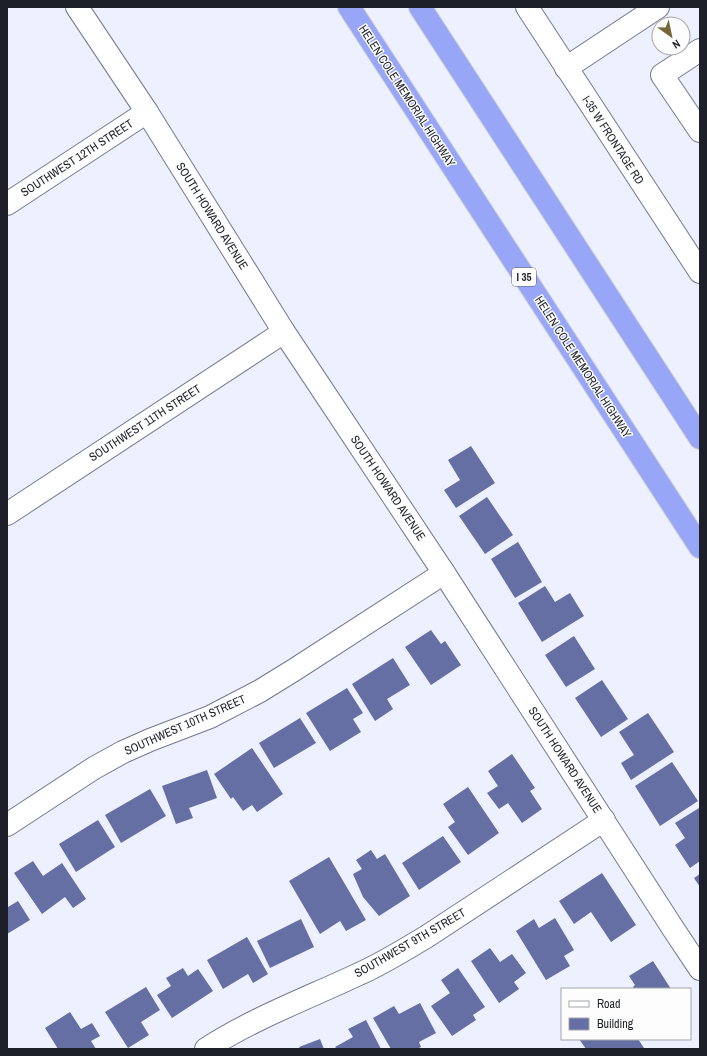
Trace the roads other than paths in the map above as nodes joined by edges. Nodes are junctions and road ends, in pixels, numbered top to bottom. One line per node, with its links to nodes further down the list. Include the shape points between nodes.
1 (77, 7): 8 (street, SOUTH HOWARD AVENUE)
2 (349, 7): 15 (highway, HELEN COLE MEMORIAL HIGHWAY / I 35)
3 (420, 7): 13 (highway)
4 (527, 7): 7 (street, I-35 W FRONTAGE RD)
5 (658, 7): 7 (street)
6 (700, 50): 9 (street, via 662,75)
7 (566, 68): 11 (street, I-35 W FRONTAGE RD)
8 (147, 112): 10 (street, SOUTHWEST 12TH STREET); 12 (street, SOUTH HOWARD AVENUE)
9 (700, 131)
10 (7, 204)
11 (700, 272)
12 (284, 332): 14 (street, SOUTHWEST 11TH STREET); 16 (street, SOUTH HOWARD AVENUE)
13 (700, 438)
14 (7, 514)
15 (700, 547)
16 (444, 573): 17 (street, SOUTH HOWARD AVENUE); 18 (street, SOUTHWEST 10TH STREET, via 260,691 210,716 123,752)
17 (604, 820): 19 (street, SOUTH HOWARD AVENUE); 20 (street, SOUTHWEST 9TH STREET, via 426,937 361,974 261,1018)
18 (7, 825)
19 (700, 969)
20 (206, 1049)

